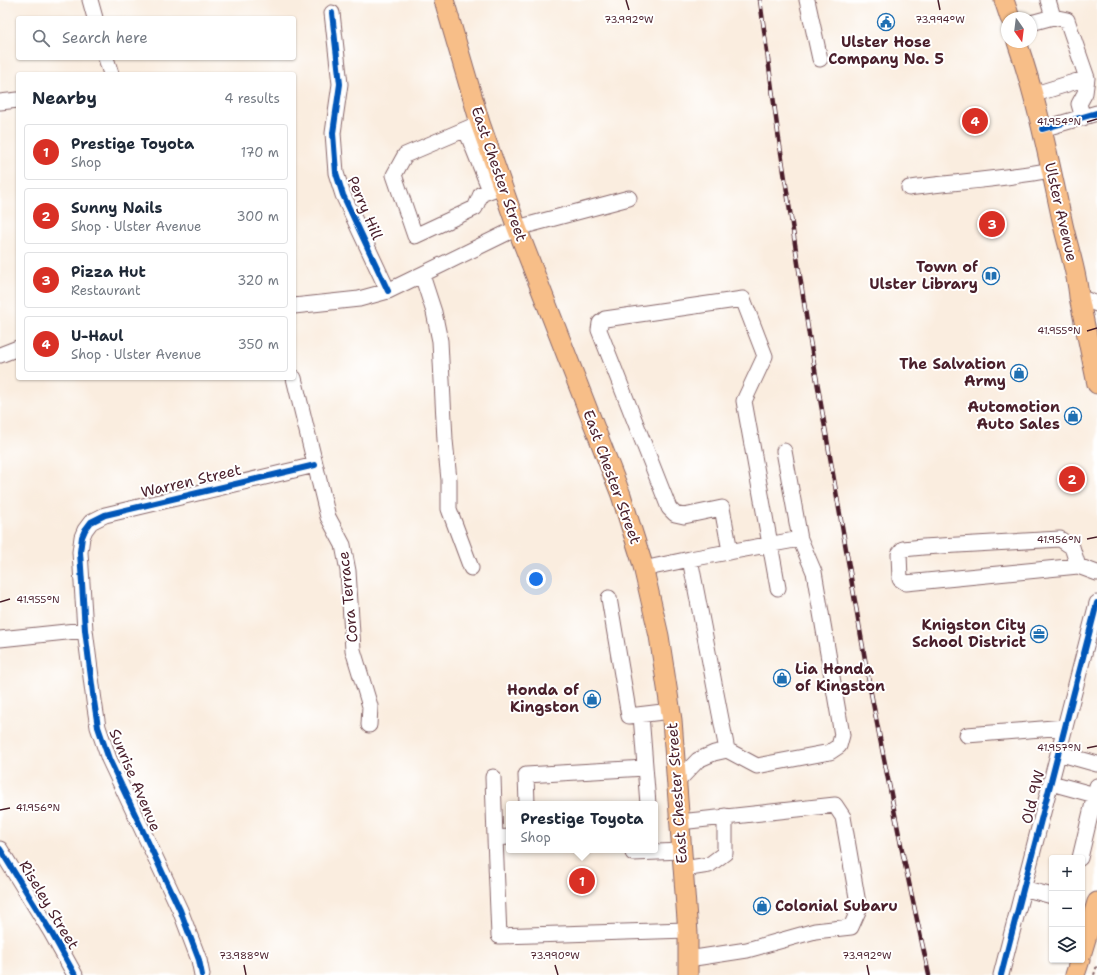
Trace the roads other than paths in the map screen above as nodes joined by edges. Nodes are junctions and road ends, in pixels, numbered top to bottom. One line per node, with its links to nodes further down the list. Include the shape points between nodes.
1 (90, 0): 8 (street)
2 (444, 0): 20 (main road, East Chester Street)
3 (807, 0): 12 (street)
4 (1004, 0): 6 (main road)
5 (1048, 0): 9 (street)
6 (1008, 12)
7 (332, 13): 28 (street, Perry Hill, via 340,84 333,133 336,173 343,195)
8 (94, 16)
9 (1052, 17): 10 (street); 15 (street, via 1067,20)
10 (1037, 21)
11 (1019, 48): 16 (main road, Ulster Avenue)
12 (820, 59)
13 (107, 60): 14 (street)
14 (110, 72)
15 (1087, 78): 16 (street); 19 (street, via 1080,104)
16 (1032, 95): 21 (main road, Ulster Avenue)
17 (16, 100): 18 (street)
18 (0, 102)
19 (1090, 115): 21 (street)
20 (473, 126): 23 (main road, East Chester Street); 23 (street, via 405,155 394,175 415,236 475,208 481,194)
21 (1042, 129): 22 (main road, Ulster Avenue)
22 (1051, 170): 24 (street); 29 (main road, Ulster Avenue)
23 (496, 188): 26 (main road, East Chester Street)
24 (909, 188)
25 (628, 198): 26 (street)
26 (517, 228): 27 (street); 45 (main road, East Chester Street, via 621,495)
27 (422, 275): 28 (street); 44 (street, via 440,341 449,509)
28 (388, 291): 31 (street, via 359,299)
29 (1079, 297): 30 (street); 35 (main road, Ulster Avenue)
30 (1097, 304)
31 (296, 306)
32 (16, 349): 33 (street)
33 (0, 355)
34 (294, 380): 37 (street, Cora Terrace)
35 (1097, 384)
36 (784, 451): 39 (street)
37 (315, 465): 38 (street, Warren Street, via 105,515 91,522); 54 (street, Cora Terrace, via 328,517 343,545 348,571 353,650 370,706)
38 (82, 537): 50 (street, Sunrise Avenue, via 80,552)
39 (800, 539): 40 (street); 57 (street, via 814,572 842,735 839,746 830,752 757,766)
40 (770, 544): 41 (street); 41 (street, via 744,401 765,356 743,299 605,319 600,323 599,330 669,508 675,514 684,516 722,508); 47 (street)
41 (730, 551): 42 (street)
42 (690, 559): 45 (street); 57 (street)
43 (1078, 566): 43 (street, via 1072,547 1060,539 923,546 903,549 899,554 900,579 906,583); 46 (street)
44 (471, 568)
45 (643, 569): 52 (main road, East Chester Street, via 659,636)
46 (1097, 573)
47 (778, 588)
48 (609, 598): 53 (street, via 630,716)
49 (1097, 603): 55 (street, Old 9W)
50 (85, 630): 51 (street); 82 (street, Sunrise Avenue, via 97,720 109,759 180,910)
51 (0, 639)
52 (671, 711): 53 (street); 62 (main road, East Chester Street)
53 (641, 715): 60 (street)
54 (369, 725)
55 (1065, 727): 56 (street); 58 (street, Old 9W)
56 (967, 735)
57 (727, 750): 62 (street, via 698,760)
58 (1058, 753): 59 (street); 63 (street, Old 9W)
59 (1097, 764)
60 (645, 768): 65 (street, via 526,775); 66 (street)
61 (493, 777): 69 (street)
62 (677, 782): 68 (main road, East Chester Street)
63 (1051, 783): 64 (street); 74 (street, Old 9W)
64 (1096, 790): 72 (street)
65 (527, 801)
66 (648, 801)
67 (725, 816): 68 (street); 73 (street, via 725,853 709,865); 80 (street, via 835,805 843,817 859,909 851,927 816,931)
68 (680, 822): 73 (main road, East Chester Street)
69 (502, 835): 77 (street, via 499,936)
70 (0, 849): 81 (street, Riseley Street)
71 (658, 853): 73 (street)
72 (1081, 855)
73 (682, 860): 77 (main road, East Chester Street)
74 (1023, 888): 75 (street); 83 (street, Old 9W)
75 (1049, 895)
76 (1097, 902): 78 (main road)
77 (687, 930): 80 (main road, East Chester Street)
78 (1085, 942)
79 (1079, 963): 84 (main road)
80 (688, 967)
81 (75, 975)
82 (202, 975)
83 (1001, 975)
84 (1075, 975)

